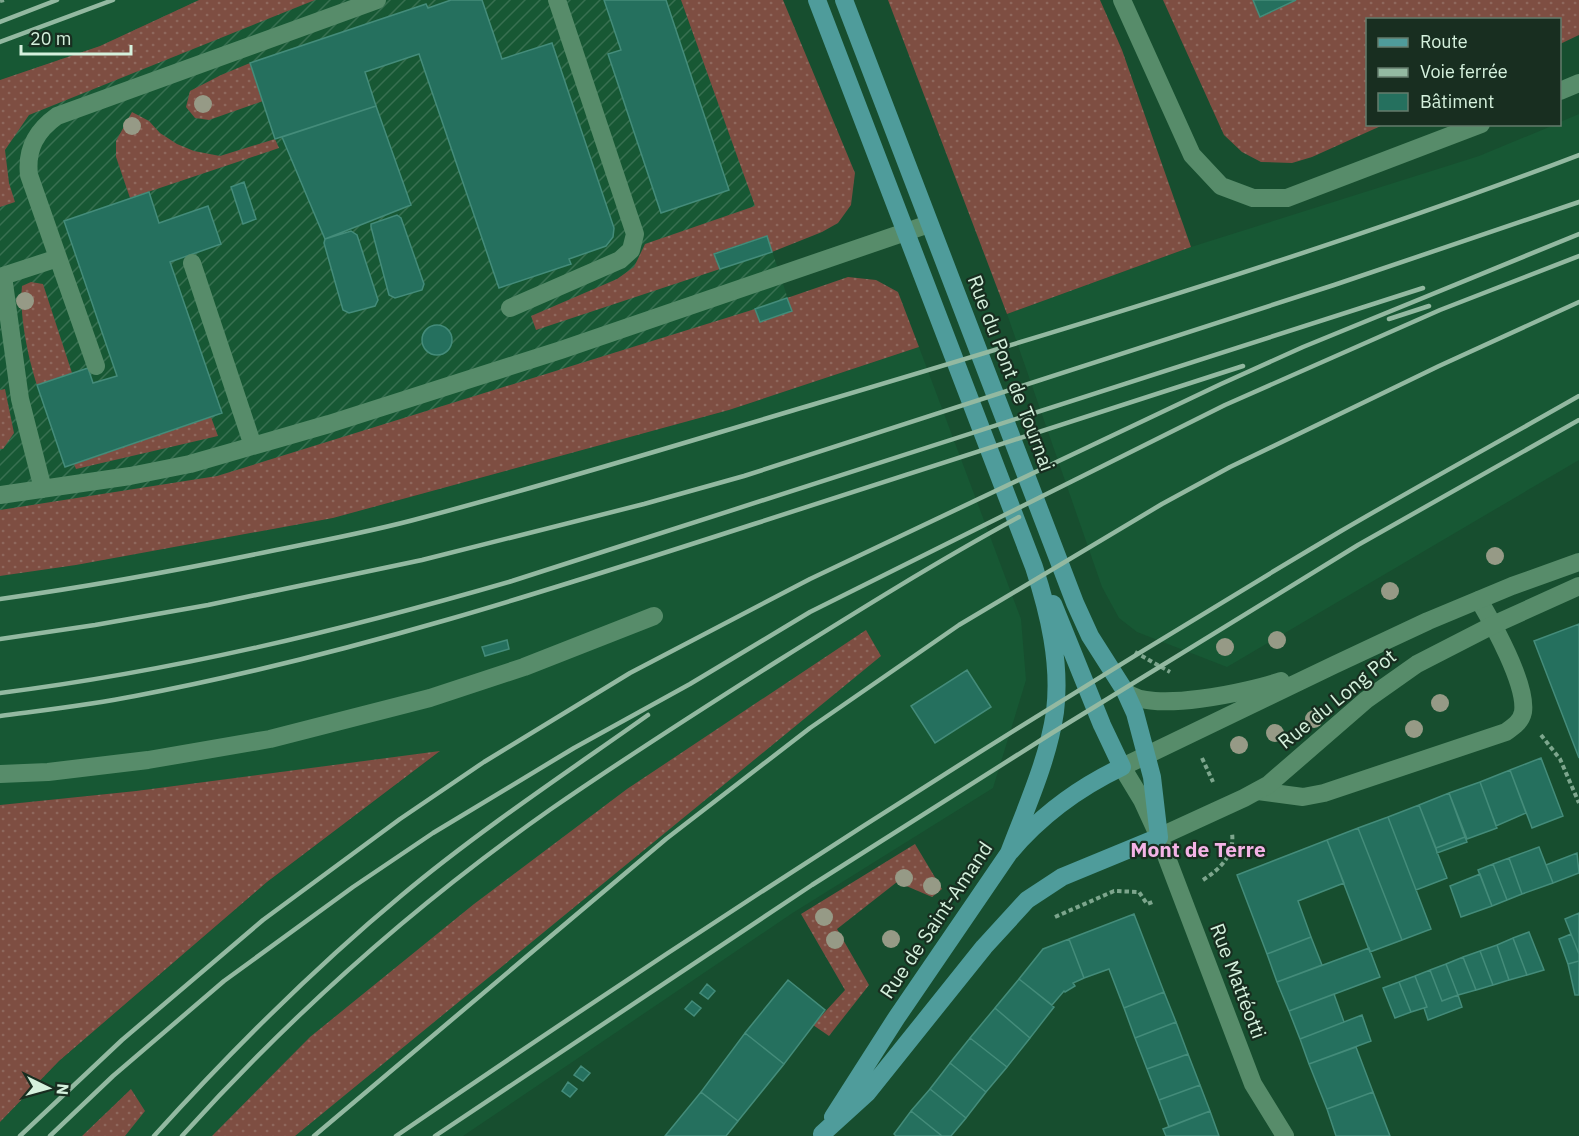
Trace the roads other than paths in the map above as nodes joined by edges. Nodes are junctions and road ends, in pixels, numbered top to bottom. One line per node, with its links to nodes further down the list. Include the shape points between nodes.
1 (376, 0): 11 (street, via 57,116 44,125 32,146 28,169)
2 (557, 0): 14 (street, via 635,234 632,250 620,260)
3 (817, 0): 10 (main road)
4 (844, 0): 9 (main road, Rue du Pont de Tournai)
5 (1122, 0): 8 (street, via 1192,155 1221,186 1253,198 1287,198)
6 (1579, 83): 7 (street)
7 (1561, 91)
8 (1476, 126)
9 (929, 224): 10 (street); 26 (main road, Rue du Pont de Tournai, via 1083,621)
10 (907, 232): 16 (street, via 561,350); 20 (main road)
11 (58, 258): 13 (street); 15 (street)
12 (192, 263): 16 (street)
13 (1, 276): 17 (street, via 20,399)
14 (510, 308)
15 (96, 366)
16 (253, 446): 17 (street, via 190,464)
17 (44, 489): 18 (street)
18 (0, 495)
19 (1579, 562): 22 (street, Rue du Long Pot)
20 (1034, 567): 28 (main road); 32 (main road, via 1049,617 1056,696 1049,739)
21 (1579, 586): 24 (street, Rue du Long Pot)
22 (1479, 600): 24 (street); 25 (street, Rue du Long Pot)
23 (654, 616): 29 (street, via 524,667 430,698 270,739 148,760)
24 (1493, 625): 30 (street, Rue du Long Pot, via 1432,655 1384,686); 30 (street, via 1523,698 1523,714 1516,725 1506,732 1324,793 1303,797)
25 (1334, 665): 26 (street, Rue du Long Pot, via 1252,690 1182,700 1132,698); 27 (street, Rue du Long Pot)
26 (1125, 691): 27 (main road, Rue du Pont de Tournai)
27 (1147, 755): 28 (street, Rue du Long Pot); 31 (main road, Rue Mattéotti)
28 (1122, 767): 31 (street, Rue Mattéotti); 32 (main road, Rue de Saint-Amand, via 1056,806)
29 (0, 774)
30 (1258, 791): 31 (street, Rue du Long Pot)
31 (1159, 837): 33 (main road, Rue de Saint-Amand, via 1051,883 1027,900 984,947 867,1093); 34 (street, Rue Mattéotti, via 1253,1084)
32 (1009, 853): 33 (main road, Rue de Saint-Amand)
33 (821, 1135)
34 (1285, 1136)

